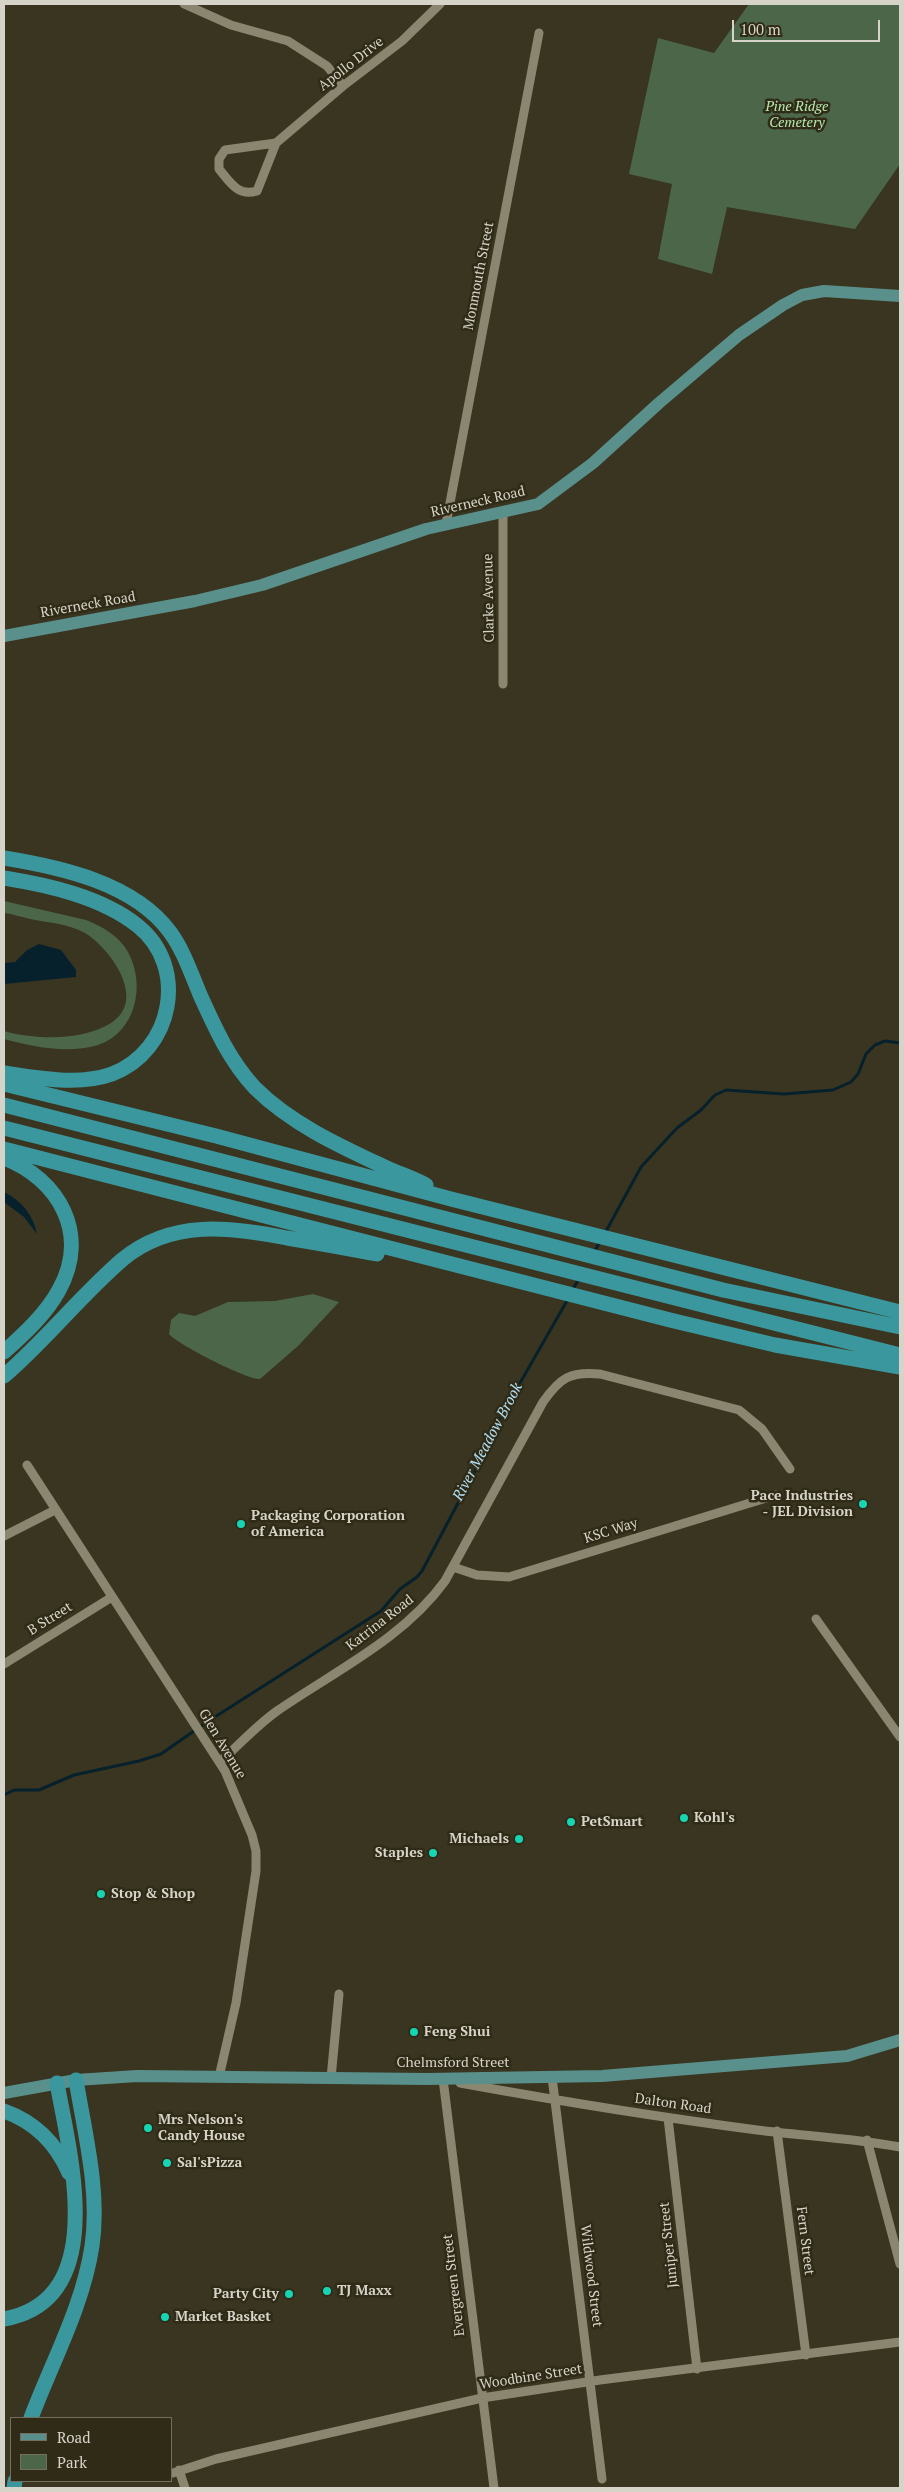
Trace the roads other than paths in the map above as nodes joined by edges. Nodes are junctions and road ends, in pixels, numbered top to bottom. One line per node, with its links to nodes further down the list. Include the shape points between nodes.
1 (184, 4): 4 (street, via 231,25 288,41 327,66)
2 (440, 4): 4 (street, Apollo Drive, via 402,41)
3 (539, 33): 8 (street, Monmouth Street)
4 (343, 86): 5 (street, Apollo Drive)
5 (276, 142): 5 (street, Apollo Drive, via 225,150 219,159 219,169 238,191 248,194 257,191)
6 (900, 296): 7 (main road, Riverneck Road, via 824,291 783,305 733,340 592,463 538,504)
7 (502, 513): 8 (main road, Riverneck Road); 10 (street, Clarke Avenue)
8 (446, 524): 9 (main road, Riverneck Road, via 262,584 195,601)
9 (4, 636)
10 (503, 684)
11 (4, 858): 19 (highway, via 82,877 151,912 174,938 228,1053 262,1095 321,1135)
12 (4, 878): 13 (highway, via 74,895 130,920 159,951 170,989 160,1032 141,1056 124,1068 100,1077 74,1080)
13 (4, 1073)
14 (4, 1084): 19 (highway)
15 (4, 1105): 22 (highway, via 748,1296)
16 (4, 1128): 24 (highway)
17 (4, 1149): 20 (highway)
18 (4, 1158): 23 (highway, via 30,1171 55,1194 65,1212 71,1241 68,1269 54,1298 40,1317)
19 (451, 1199): 21 (highway)
20 (493, 1274): 25 (highway, via 740,1337); 26 (highway, via 243,1230 207,1228 184,1231 151,1242 125,1258)
21 (900, 1312)
22 (900, 1327)
23 (4, 1352)
24 (900, 1355)
25 (900, 1367)
26 (4, 1376)
27 (27, 1465): 30 (street, Glen Avenue)
28 (790, 1469): 32 (street, Katrina Road, via 762,1429 739,1410 600,1374 573,1374 560,1381 543,1402)
29 (776, 1495): 32 (street, KSC Way, via 509,1577 477,1575)
30 (55, 1510): 31 (street); 33 (street, Glen Avenue)
31 (4, 1536)
32 (453, 1567): 39 (street, Katrina Road, via 433,1597 414,1616 374,1648 275,1712)
33 (112, 1597): 35 (street, B Street); 39 (street, Glen Avenue)
34 (816, 1620): 37 (street)
35 (4, 1664)
36 (900, 1720): 37 (street)
37 (892, 1725): 38 (street)
38 (900, 1737)
39 (220, 1762): 42 (street, Glen Avenue, via 252,1835 256,1864 237,1995)
40 (339, 1994): 44 (street)
41 (900, 2040): 43 (main road, Chelmsford Street, via 847,2056 602,2076)
42 (219, 2077): 44 (main road, Chelmsford Street); 46 (main road, Chelmsford Street, via 137,2076)
43 (552, 2077): 45 (main road, Chelmsford Street); 49 (street, Wildwood Street)
44 (331, 2078): 45 (main road, Chelmsford Street)
45 (443, 2079): 49 (street, Dalton Road); 62 (street, Evergreen Street)
46 (76, 2080): 47 (main road, Chelmsford Street); 63 (highway, via 92,2183 92,2246 76,2307)
47 (57, 2083): 48 (main road, Chelmsford Street); 55 (highway)
48 (4, 2093)
49 (557, 2101): 51 (street, Dalton Road); 61 (street, Wildwood Street)
50 (4, 2111): 55 (highway, via 24,2120 50,2141)
51 (668, 2118): 52 (street, Dalton Road); 60 (street, Juniper Street)
52 (778, 2132): 53 (street, Dalton Road); 59 (street, Fern Street)
53 (867, 2140): 54 (street, Dalton Road); 56 (street)
54 (900, 2147)
55 (74, 2188): 57 (highway, via 73,2242 61,2282 41,2303)
56 (900, 2264)
57 (4, 2319)
58 (900, 2342): 59 (street, Woodbine Street)
59 (806, 2355): 60 (street, Woodbine Street)
60 (697, 2368): 61 (street, Woodbine Street)
61 (591, 2382): 62 (street, Woodbine Street); 64 (street, Wildwood Street)
62 (482, 2398): 65 (street, Woodbine Street, via 216,2459 176,2472); 66 (street, Evergreen Street)
63 (31, 2417)
64 (602, 2480)
65 (185, 2488)
66 (494, 2488)

